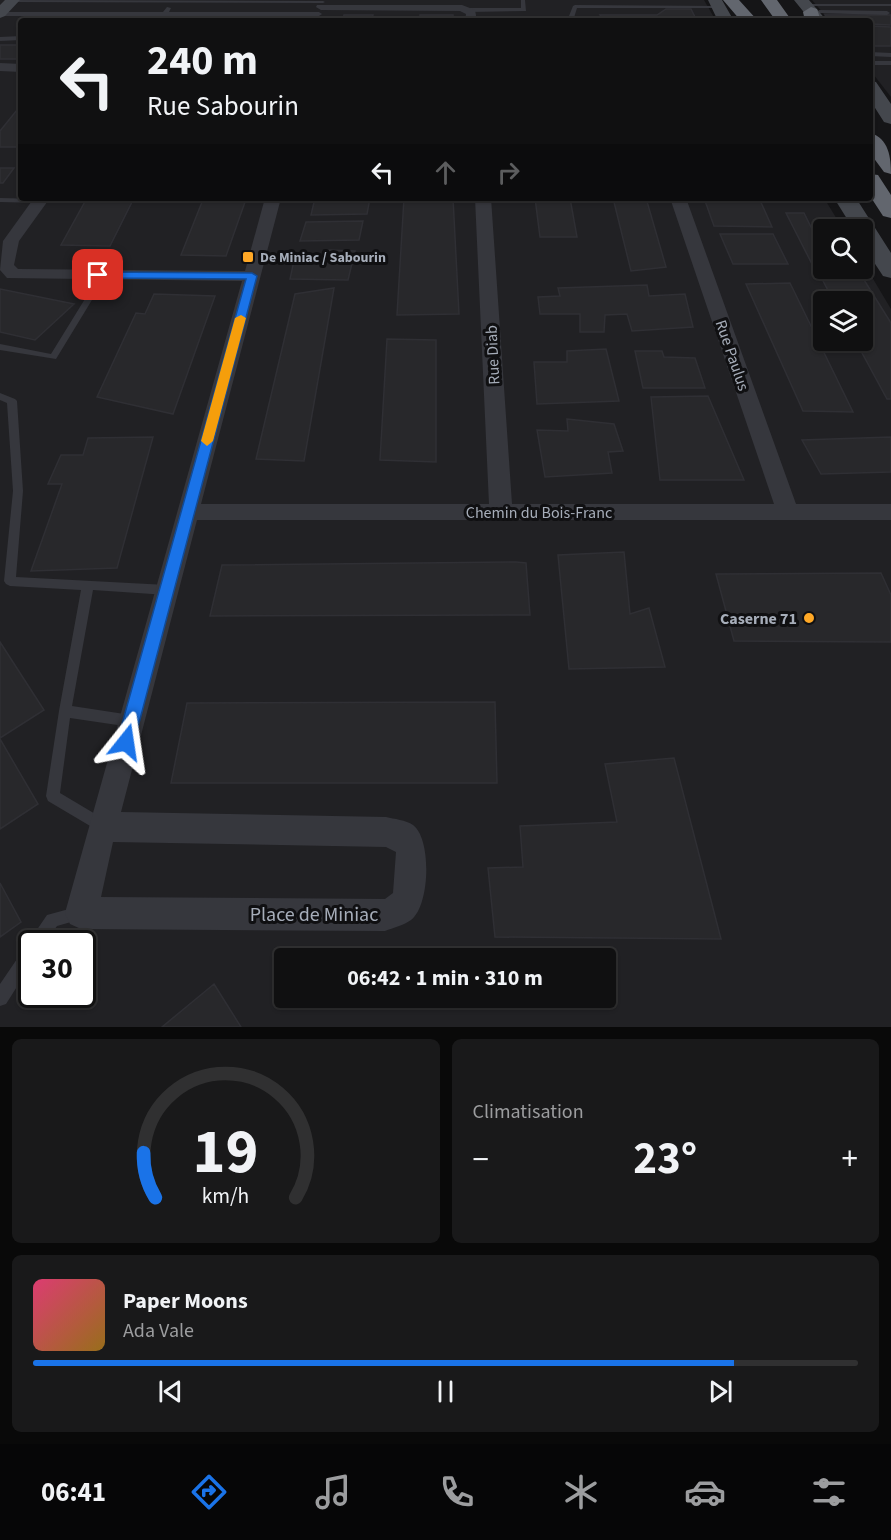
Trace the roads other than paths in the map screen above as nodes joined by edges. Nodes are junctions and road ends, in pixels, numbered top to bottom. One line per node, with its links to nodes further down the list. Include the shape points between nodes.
1 (523, 0): 15 (lane)
2 (749, 0): 26 (highway)
3 (769, 0): 27 (highway)
4 (173, 1): 6 (lane); 13 (lane); 20 (lane)
5 (33, 2): 6 (lane); 11 (lane); 11 (lane)
6 (54, 2): 17 (lane)
7 (721, 2): 23 (lane, via 575,6); 24 (main road); 25 (highway)
8 (849, 2): 12 (lane); 16 (lane)
9 (406, 4): 10 (street); 13 (street)
10 (431, 4): 14 (street)
11 (15, 5): 17 (lane); 19 (main road)
12 (891, 5)
13 (321, 9): 20 (lane)
14 (468, 10): 15 (lane)
15 (524, 10): 22 (lane)
16 (810, 12): 18 (lane)
17 (43, 13): 20 (lane)
18 (887, 13)
19 (0, 14)
20 (165, 14): 21 (lane)
21 (163, 18)
22 (525, 18)
23 (571, 18)
24 (725, 18)
25 (745, 18)
26 (761, 18)
27 (782, 18)
28 (18, 38): 29 (lane)
29 (0, 39)
30 (873, 54): 31 (lane)
31 (891, 55)
32 (873, 63): 33 (lane)
33 (891, 63)
34 (0, 68): 35 (street)
35 (18, 68)
36 (873, 91): 37 (main road)
37 (891, 118)
38 (873, 143): 39 (highway)
39 (891, 168)
40 (873, 184): 48 (highway)
41 (0, 200): 42 (lane)
42 (18, 200)
43 (39, 201): 49 (street)
44 (272, 201): 54 (street)
45 (483, 201): 63 (street, Rue Diab)
46 (679, 201): 61 (street, Rue Paulus)
47 (847, 201): 51 (main road)
48 (891, 211)
49 (6, 241): 50 (street)
50 (2, 266): 52 (street, via 13,274)
51 (891, 270)
52 (83, 274): 53 (street); 55 (lane, via 81,286)
53 (113, 275): 54 (street); 55 (lane)
54 (252, 276): 60 (street)
55 (92, 292): 56 (lane, via 53,357)
56 (0, 347)
57 (0, 396): 58 (lane)
58 (12, 401): 59 (lane); 64 (lane, via 18,491 10,581)
59 (0, 406)
60 (188, 512): 63 (street, Chemin du Bois-Franc); 65 (street)
61 (788, 512): 62 (street, Chemin du Bois-Franc); 63 (street, Chemin du Bois-Franc)
62 (891, 512)
63 (501, 513)
64 (88, 585): 65 (lane); 66 (lane)
65 (167, 590): 67 (street)
66 (65, 711): 67 (lane); 68 (lane, via 53,796)
67 (131, 721): 68 (street)
68 (102, 827): 69 (street); 69 (street, Place de Miniac, via 386,832 403,836 411,849 408,898 400,909 385,915)
69 (81, 913): 70 (lane, via 52,920)
70 (45, 930)
71 (18, 970): 72 (lane)
72 (0, 998)

